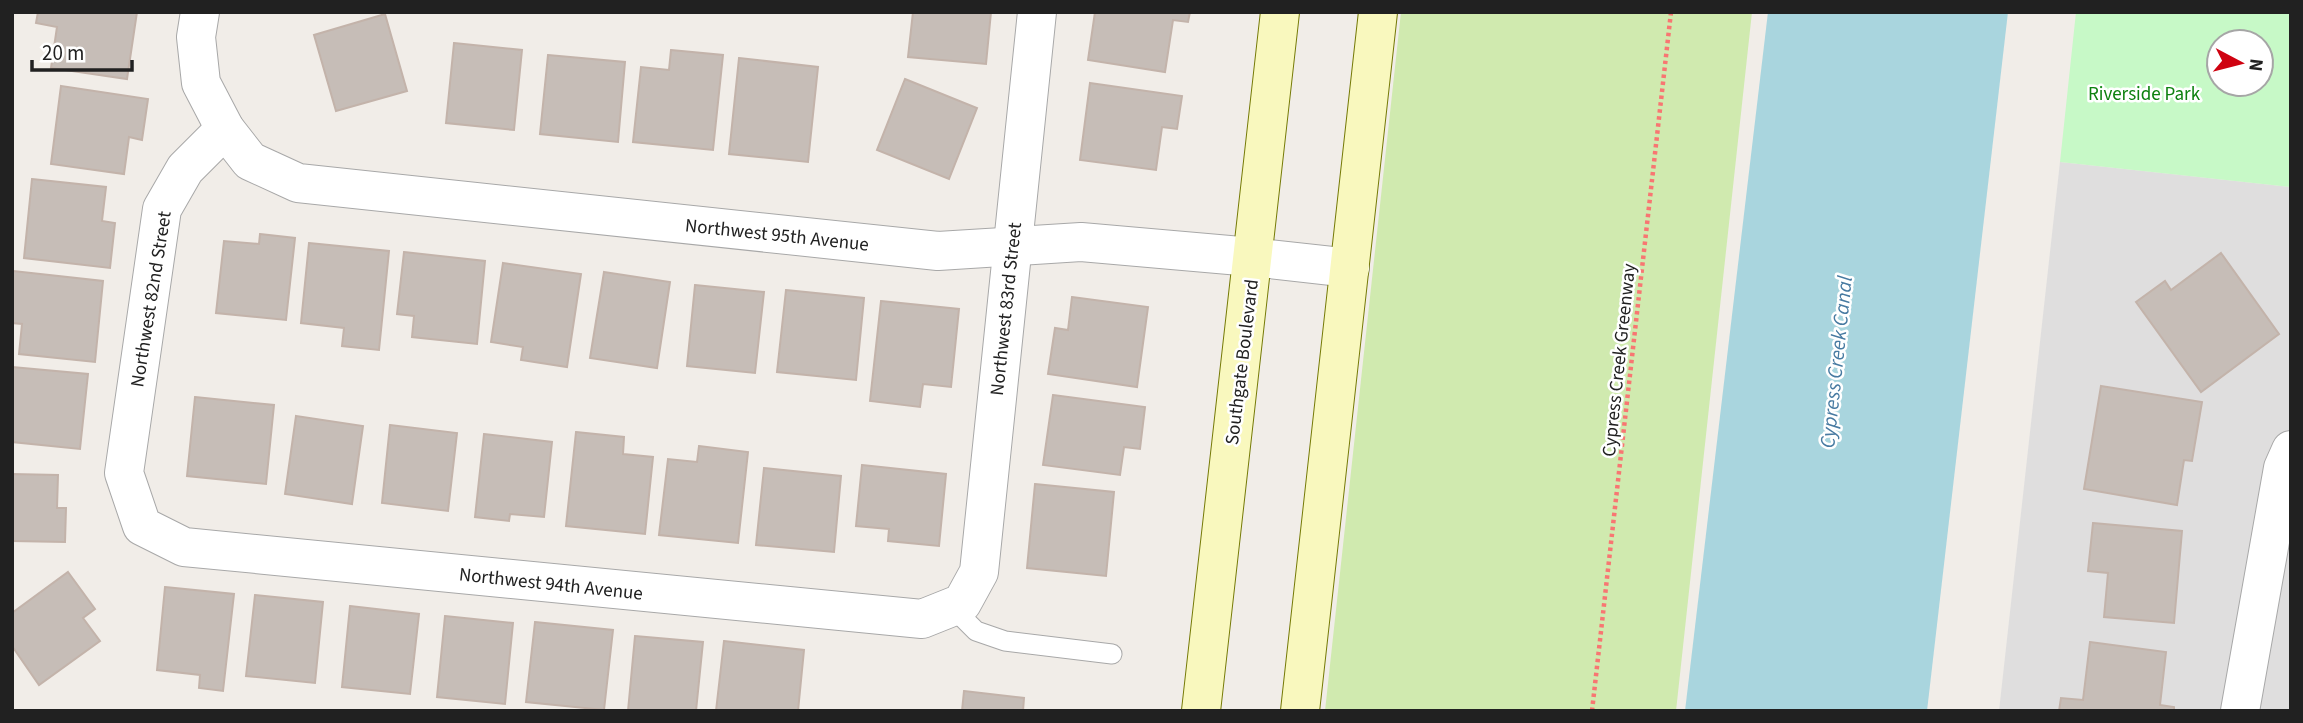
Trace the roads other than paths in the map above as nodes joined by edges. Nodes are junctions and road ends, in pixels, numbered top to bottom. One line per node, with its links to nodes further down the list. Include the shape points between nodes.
1 (200, 12): 5 (street, via 196,37 201,83)
2 (1037, 12): 6 (street, Northwest 83rd Street)
3 (1280, 12): 7 (main road, Southgate Boulevard)
4 (1378, 12): 8 (main road)
5 (225, 129): 6 (street, Northwest 95th Avenue, via 250,161 299,183 938,251); 10 (street, Northwest 82nd Street, via 185,169 162,209 124,473)
6 (1011, 247): 7 (street, Northwest 95th Avenue, via 1081,242); 11 (street, Northwest 83rd Street, via 979,572)
7 (1252, 257): 8 (street, Northwest 95th Avenue); 13 (main road, Southgate Boulevard)
8 (1350, 268): 14 (main road)
9 (2291, 450): 15 (street, via 2283,468)
10 (142, 526): 11 (street, Northwest 94th Avenue, via 184,547 922,619)
11 (957, 605): 12 (lane, via 976,631 1005,641)
12 (1112, 654)
13 (1201, 711)
14 (1300, 711)
15 (2240, 711)

